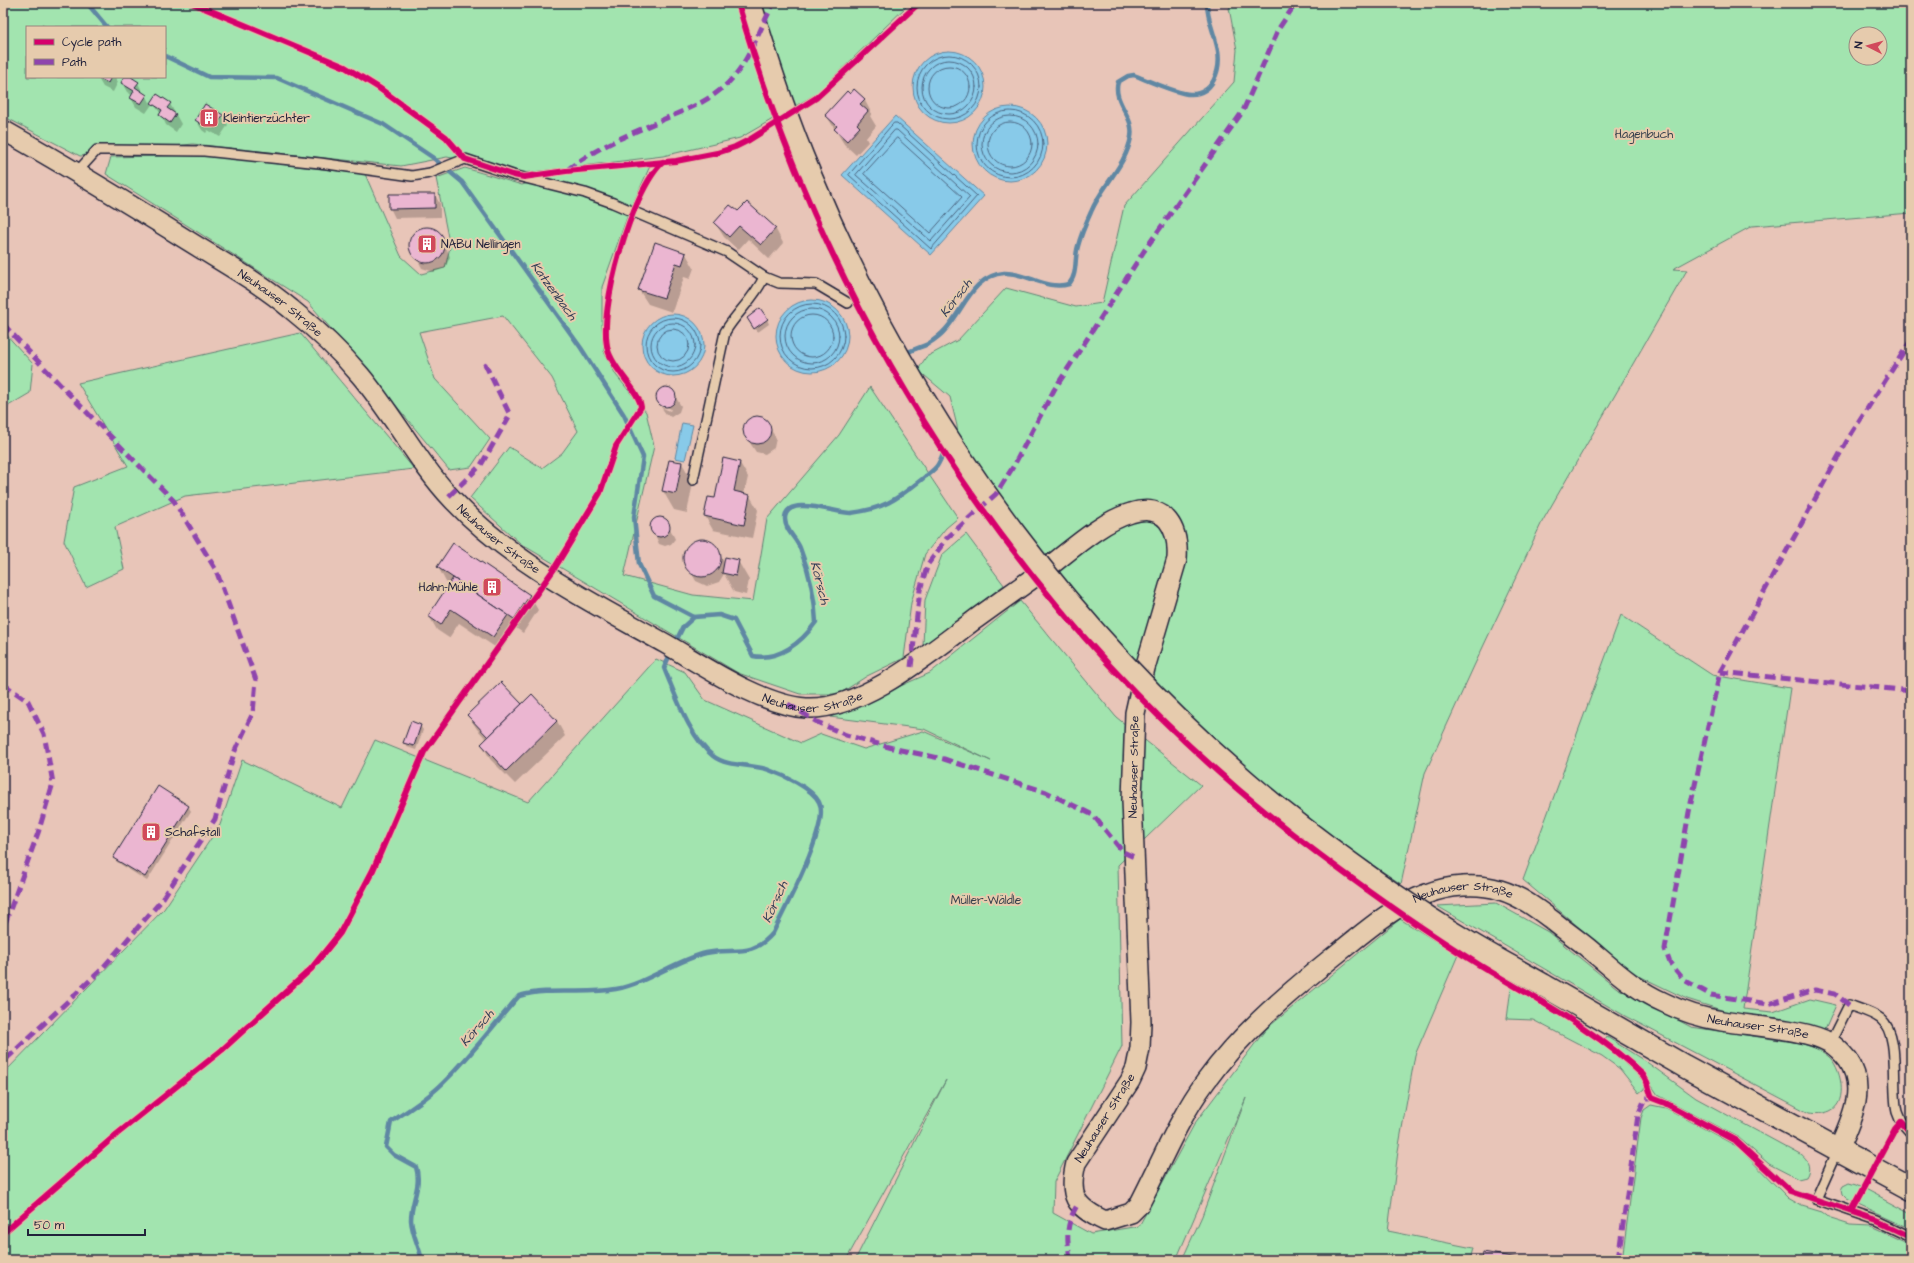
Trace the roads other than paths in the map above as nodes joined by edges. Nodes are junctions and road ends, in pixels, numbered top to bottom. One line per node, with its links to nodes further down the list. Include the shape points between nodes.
1 (750, 3): 9 (main road, bridge, via 809,174 864,293 903,366 948,439 1031,556 1156,697 1207,746 1300,826 1428,918 1667,1057)
2 (3, 130): 3 (street, Neuhauser Straße)
3 (77, 172): 4 (lane, via 97,150 204,151 412,176 430,173 465,159 513,175 586,193 642,214 727,252); 7 (street, Neuhauser Straße, via 251,280 288,306 361,376 449,496 494,539 520,559 691,659 770,700 804,708 822,707 881,685 911,667 1069,550 1115,520 1133,512 1163,514 1172,525 1178,541 1177,559 1134,713 1132,800 1140,984 1140,1048 1130,1082 1076,1163 1073,1176 1074,1190 1078,1204 1087,1212 1104,1220 1131,1213 1140,1205 1182,1117 1207,1080 1261,1020 1305,979 1387,914 1426,894 1441,890 1482,886 1502,890 1526,901 1640,990 1686,1012 1718,1021 1813,1036)
4 (764, 277): 5 (lane, via 779,283 816,284); 6 (lane, via 759,289 725,332)
5 (848, 303)
6 (693, 480)
7 (1830, 1043): 8 (lane, via 1849,1005 1880,1019 1888,1027 1892,1039 1897,1112 1901,1122); 9 (street, Neuhauser Straße, via 1850,1064 1858,1092 1854,1113)
8 (1911, 1133)
9 (1838, 1150): 10 (main road); 11 (lane, via 1816,1199 1877,1220)
10 (1911, 1189)
11 (1911, 1236)

